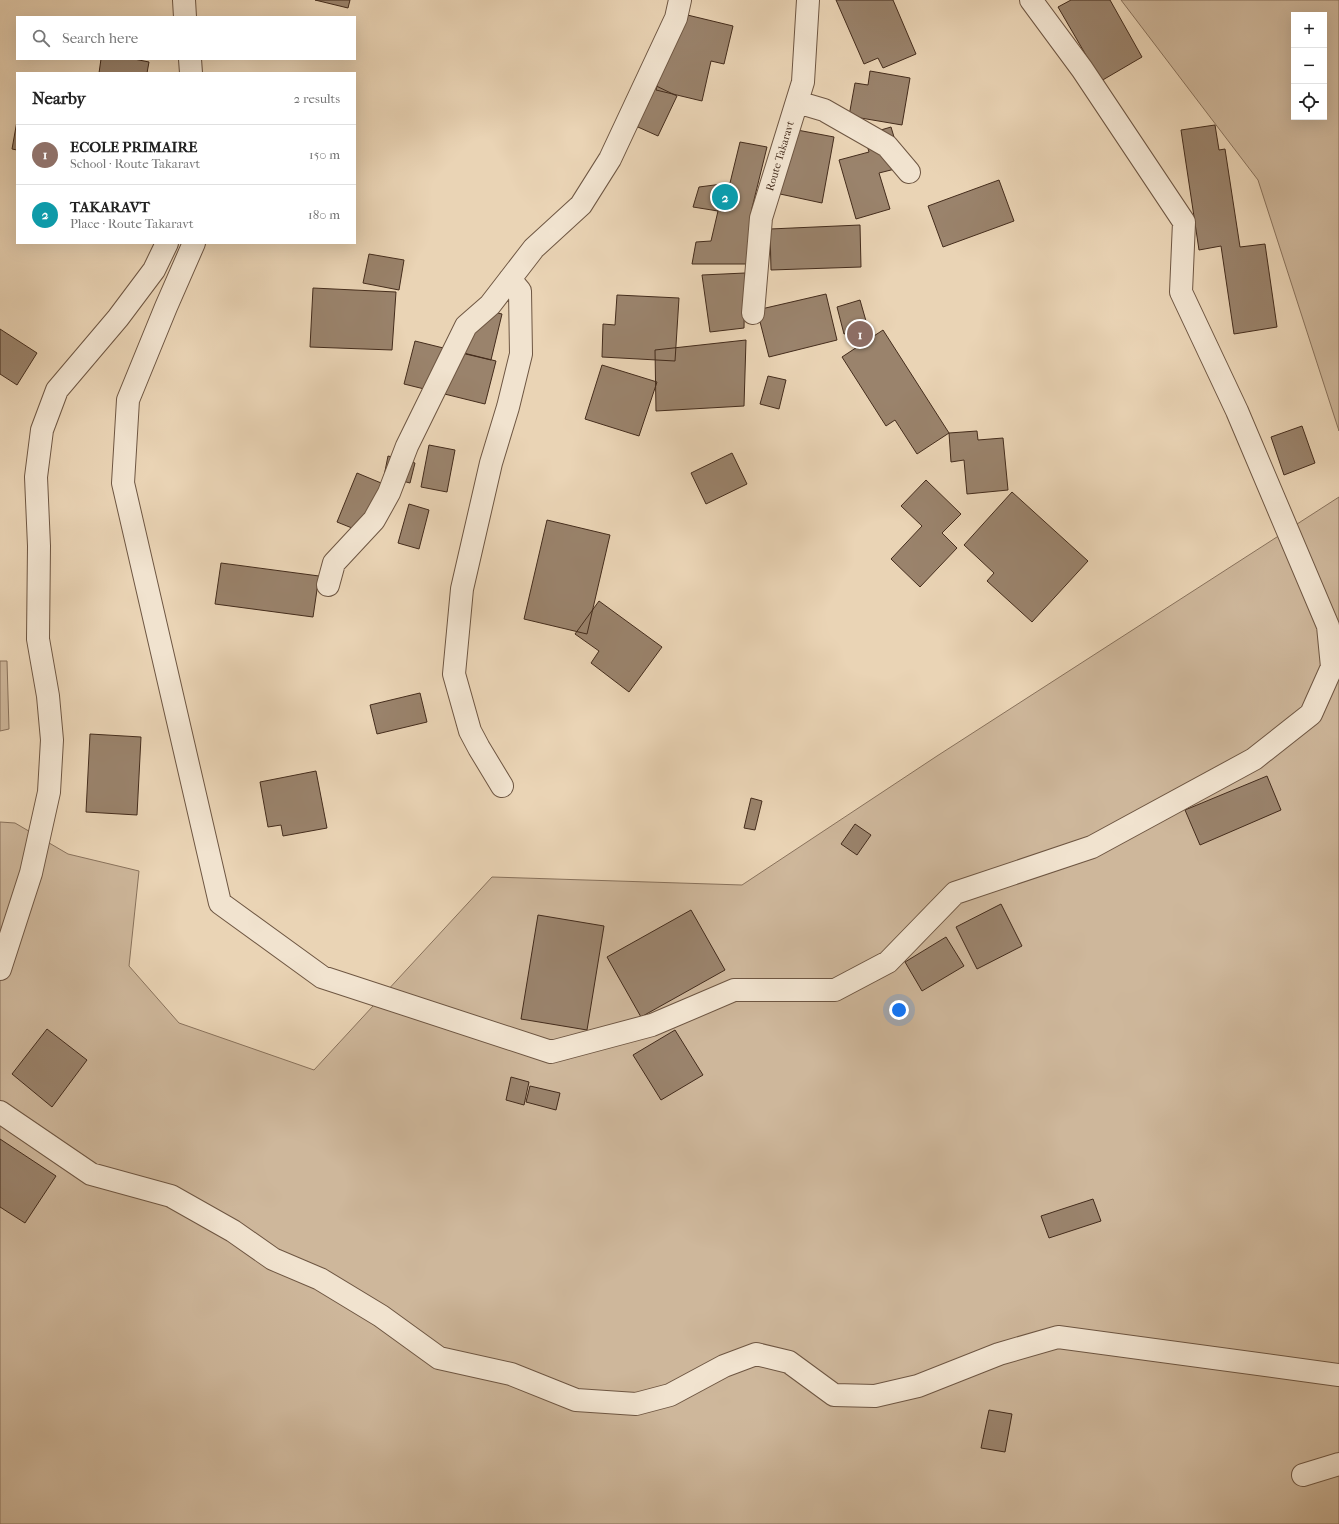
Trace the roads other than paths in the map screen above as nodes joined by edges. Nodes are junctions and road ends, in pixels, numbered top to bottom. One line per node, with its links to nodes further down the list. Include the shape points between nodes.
1 (184, 0): 5 (street)
2 (680, 0): 12 (street, via 676,18 610,159 581,205 534,248)
3 (808, 0): 8 (street, Route Takaravt, via 803,82)
4 (1031, 0): 11 (street, via 1082,69 1184,222 1181,292 1237,411 1328,626 1332,667 1311,714 1254,759 1092,847 955,893 888,962 835,990 734,990 652,1025 551,1052 322,977 220,903 124,483 128,400)
5 (185, 16)
6 (190, 60): 7 (street)
7 (191, 72)
8 (797, 102): 9 (street, via 824,110 887,146); 13 (street, Route Takaravt, via 760,218)
9 (909, 172)
10 (167, 244): 16 (street, via 154,270 118,318 57,390 42,430 36,477 39,546 38,639 48,696 52,740 48,792 31,873)
11 (194, 244)
12 (510, 279): 14 (street, via 490,305 466,326 407,446 389,493 374,520 334,563); 15 (street, via 520,291 521,354 462,589 454,674 470,731)
13 (753, 313)
14 (328, 585)
15 (502, 786)
16 (0, 969)
17 (0, 1112): 18 (street, via 91,1174 171,1196 233,1231 273,1259 320,1279 381,1316 439,1358 511,1374 576,1400 636,1404 670,1395 724,1366 756,1354 789,1362 834,1395 875,1396 918,1386 999,1354 1058,1337)
18 (1339, 1376)
19 (1339, 1464): 20 (street)
20 (1303, 1475)

